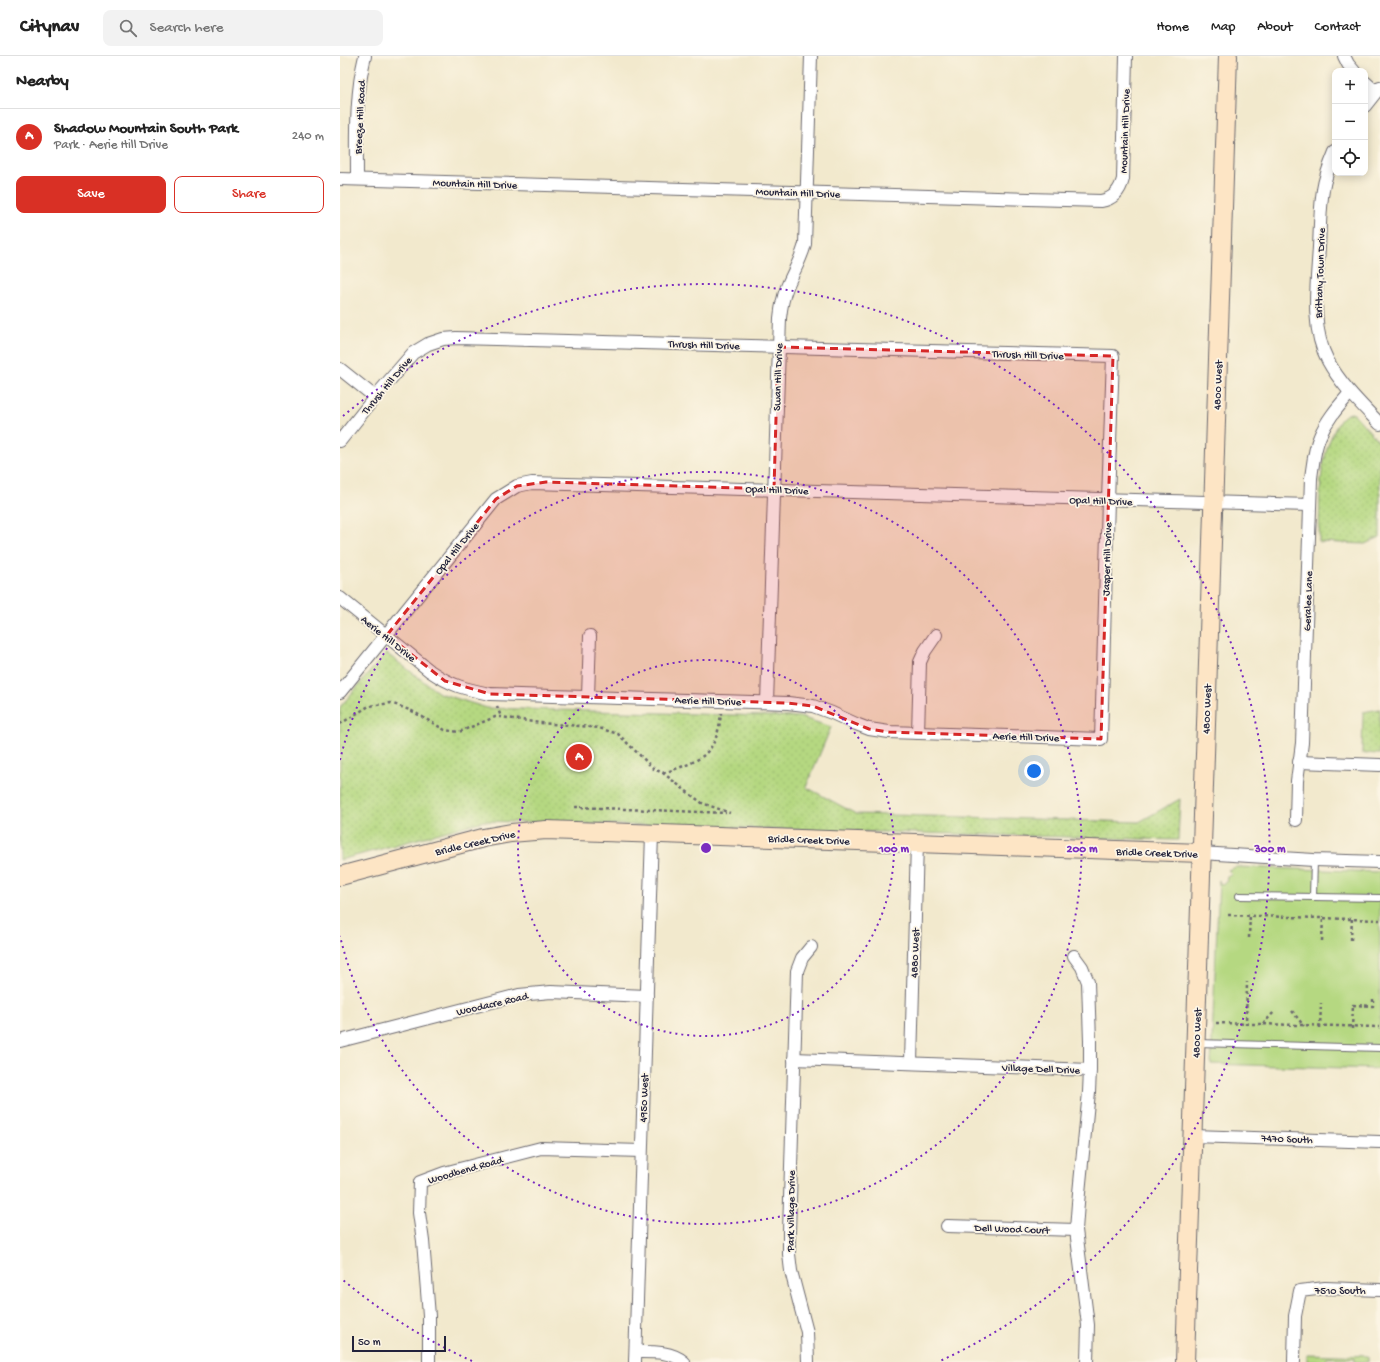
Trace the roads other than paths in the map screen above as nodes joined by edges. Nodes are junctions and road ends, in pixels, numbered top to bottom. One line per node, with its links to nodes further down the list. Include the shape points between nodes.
1 (364, 56): 12 (street, Breeze Hill Road, via 359,95)
2 (811, 56): 13 (street, Swan Hill Drive)
3 (1126, 56): 13 (street, Mountain Hill Drive, via 1123,179 1114,195 1106,200)
4 (1228, 56): 23 (main road, 4800 West)
5 (1344, 56): 6 (street)
6 (1351, 68)
7 (1368, 84): 8 (street)
8 (1378, 89): 9 (street)
9 (1367, 104)
10 (1332, 160): 17 (street, Brittany Town Drive, via 1323,189 1317,324 1328,360)
11 (340, 178): 12 (street, Mountain Hill Drive)
12 (357, 179): 13 (street, Mountain Hill Drive)
13 (807, 192): 14 (street, Swan Hill Drive, via 805,244 783,298)
14 (778, 346): 15 (street, Thrush Hill Drive); 18 (street, Thrush Hill Drive, via 443,339 413,353); 21 (street, Swan Hill Drive)
15 (1113, 356): 22 (street, Jasper Hill Drive)
16 (340, 369): 18 (street)
17 (1350, 393): 19 (street, Brittany Town Drive); 24 (street, Geralee Lane, via 1332,415 1320,436 1314,455)
18 (375, 397): 20 (street, Thrush Hill Drive)
19 (1380, 424)
20 (340, 441)
21 (774, 489): 22 (street, Opal Hill Drive); 26 (street, Opal Hill Drive, via 546,482 517,486 496,499); 31 (street, Swan Hill Drive)
22 (1108, 500): 23 (street, Opal Hill Drive); 33 (street, Jasper Hill Drive)
23 (1214, 503): 24 (street, Opal Hill Drive); 39 (main road, 4800 West)
24 (1310, 505): 34 (street, Geralee Lane, via 1302,743)
25 (340, 598): 26 (street, Aerie Hill Drive)
26 (386, 635): 29 (street, Opal Hill Drive); 30 (street, Aerie Hill Drive, via 430,671 445,681 465,689 490,694)
27 (936, 635): 32 (street, via 920,662)
28 (590, 636): 30 (street)
29 (340, 692)
30 (588, 696): 31 (street, Aerie Hill Drive)
31 (767, 702): 32 (street, Aerie Hill Drive, via 813,706 868,729)
32 (918, 733): 33 (street, Aerie Hill Drive)
33 (1101, 738)
34 (1299, 762): 35 (street); 36 (street, Geralee Lane)
35 (1380, 765)
36 (1296, 820)
37 (652, 834): 38 (main road, Bridle Creek Drive); 42 (main road, Bridle Creek Drive, via 546,830 511,833); 48 (street, 4950 West)
38 (917, 843): 39 (main road, Bridle Creek Drive); 53 (street, 4880 West)
39 (1201, 853): 40 (street, Bridle Creek Drive); 50 (main road, 4800 West)
40 (1314, 860): 41 (street, Bridle Creek Drive); 44 (lane)
41 (1380, 862)
42 (340, 876)
43 (1239, 896): 44 (lane)
44 (1313, 897): 45 (lane)
45 (1380, 898)
46 (811, 947): 52 (street, Park Village Drive, via 802,958 797,971)
47 (1074, 956): 54 (street, via 1088,982)
48 (647, 996): 49 (street, Woodacre Road, via 551,992 519,995); 57 (street, 4950 West)
49 (340, 1041)
50 (1196, 1043): 51 (lane); 55 (main road, 4800 West)
51 (1380, 1048)
52 (794, 1059): 53 (street, Village Dell Drive); 64 (street, Park Village Drive, via 789,1254 807,1332)
53 (911, 1062): 54 (street, Village Dell Drive)
54 (1090, 1070): 59 (street, Village Dell Drive)
55 (1193, 1136): 56 (street, 7470 South); 66 (main road, 4800 West)
56 (1380, 1142)
57 (641, 1151): 61 (street, 4950 West); 62 (street, Woodbend Road, via 541,1148 444,1173 420,1182 419,1213 429,1316)
58 (947, 1226): 59 (street, Dell Wood Court)
59 (1076, 1230): 65 (street, Village Dell Drive, via 1088,1325)
60 (1380, 1290): 67 (street, 7510 South, via 1325,1288 1300,1291 1295,1316)
61 (635, 1357): 63 (street, via 656,1352)
62 (429, 1362)
63 (684, 1362)
64 (808, 1362)
65 (1087, 1362)
66 (1185, 1362)
67 (1294, 1362)

